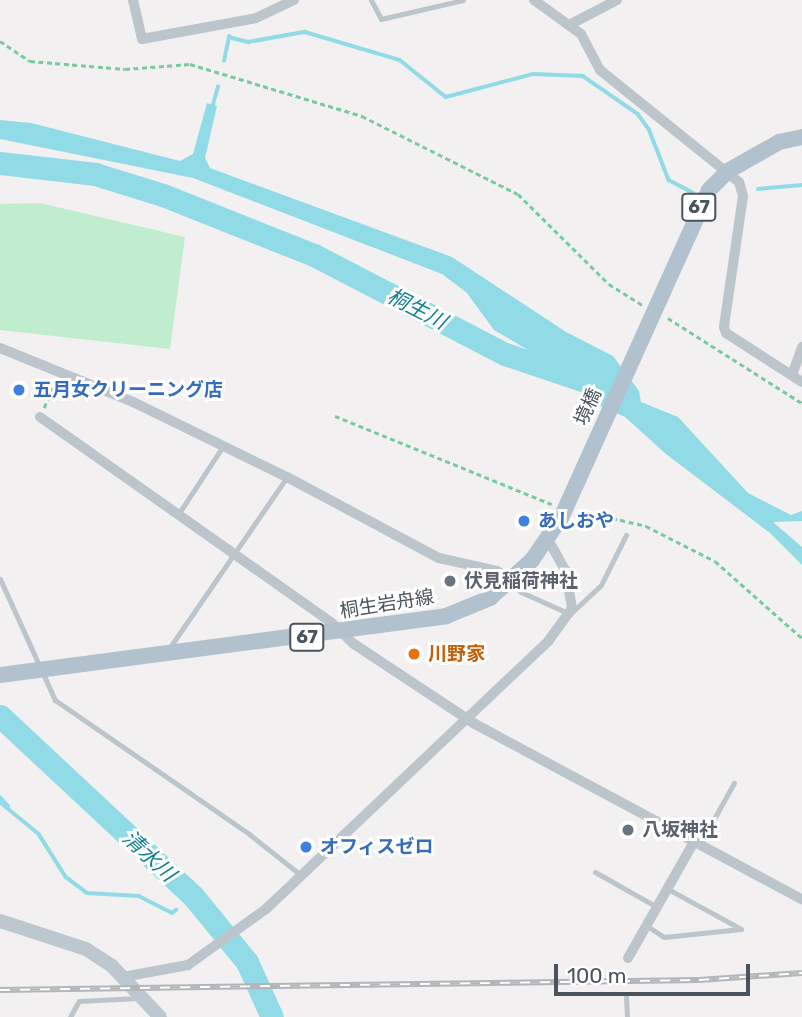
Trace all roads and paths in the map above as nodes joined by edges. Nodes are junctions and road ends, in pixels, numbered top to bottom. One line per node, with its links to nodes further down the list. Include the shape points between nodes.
1 (133, 0): 2 (street, via 142,39 256,18)
2 (294, 0)
3 (372, 0): 4 (lane, via 381,19)
4 (463, 0)
5 (534, 0): 7 (street)
6 (617, 0): 7 (street)
7 (569, 25): 10 (street, via 581,34 600,70)
8 (0, 41): 11 (path, via 30,61 125,69 190,64 362,116 518,194 609,284)
9 (802, 137): 10 (main road, 67, via 779,142)
10 (728, 171): 16 (street, via 743,196 724,327 726,333); 22 (main road, 境橋 / 67, via 696,213)
11 (646, 306)
12 (663, 314): 17 (path)
13 (0, 348): 15 (street)
14 (802, 348): 16 (street)
15 (57, 373): 19 (path); 20 (street, via 133,402)
16 (797, 379)
17 (802, 403)
18 (335, 416): 24 (path, via 549,503)
19 (40, 417): 23 (street)
20 (223, 446): 21 (street); 23 (lane)
21 (287, 477): 27 (lane); 29 (street, via 439,558 497,571)
22 (570, 507): 26 (main road, 桐生岩舟線 / 67); 32 (path, via 646,526 715,561)
23 (178, 514): 27 (street)
24 (553, 514)
25 (626, 535): 30 (lane, via 601,585)
26 (548, 539): 29 (main road, 桐生岩舟線 / 67); 30 (street, via 565,570)
27 (235, 553): 31 (street); 33 (lane)
28 (0, 579): 34 (lane)
29 (509, 580): 30 (lane, via 521,592); 31 (main road, 桐生岩舟線 / 67, via 489,598 454,613)
30 (570, 614): 36 (street)
31 (342, 632): 33 (main road, 桐生岩舟線 / 67); 36 (street)
32 (802, 638)
33 (164, 655): 34 (main road, 桐生岩舟線 / 67)
34 (39, 669): 35 (main road, 桐生岩舟線 / 67); 40 (lane, via 55,700)
35 (0, 675)
36 (467, 719): 38 (street); 40 (street)
37 (734, 783): 38 (lane)
38 (697, 843): 41 (street); 42 (street)
39 (595, 872): 43 (lane)
40 (302, 876): 47 (street, via 236,933 188,965)
41 (668, 889): 43 (street); 45 (lane, via 741,929 664,937)
42 (802, 899)
43 (657, 907): 45 (street)
44 (0, 921): 47 (street, via 69,940)
45 (646, 926): 46 (street)
46 (628, 958)
47 (123, 977): 49 (street)
48 (626, 997): 52 (lane)
49 (138, 998): 50 (lane, via 79,1001); 51 (street)
50 (70, 1017)
51 (160, 1017)
52 (626, 1017)

